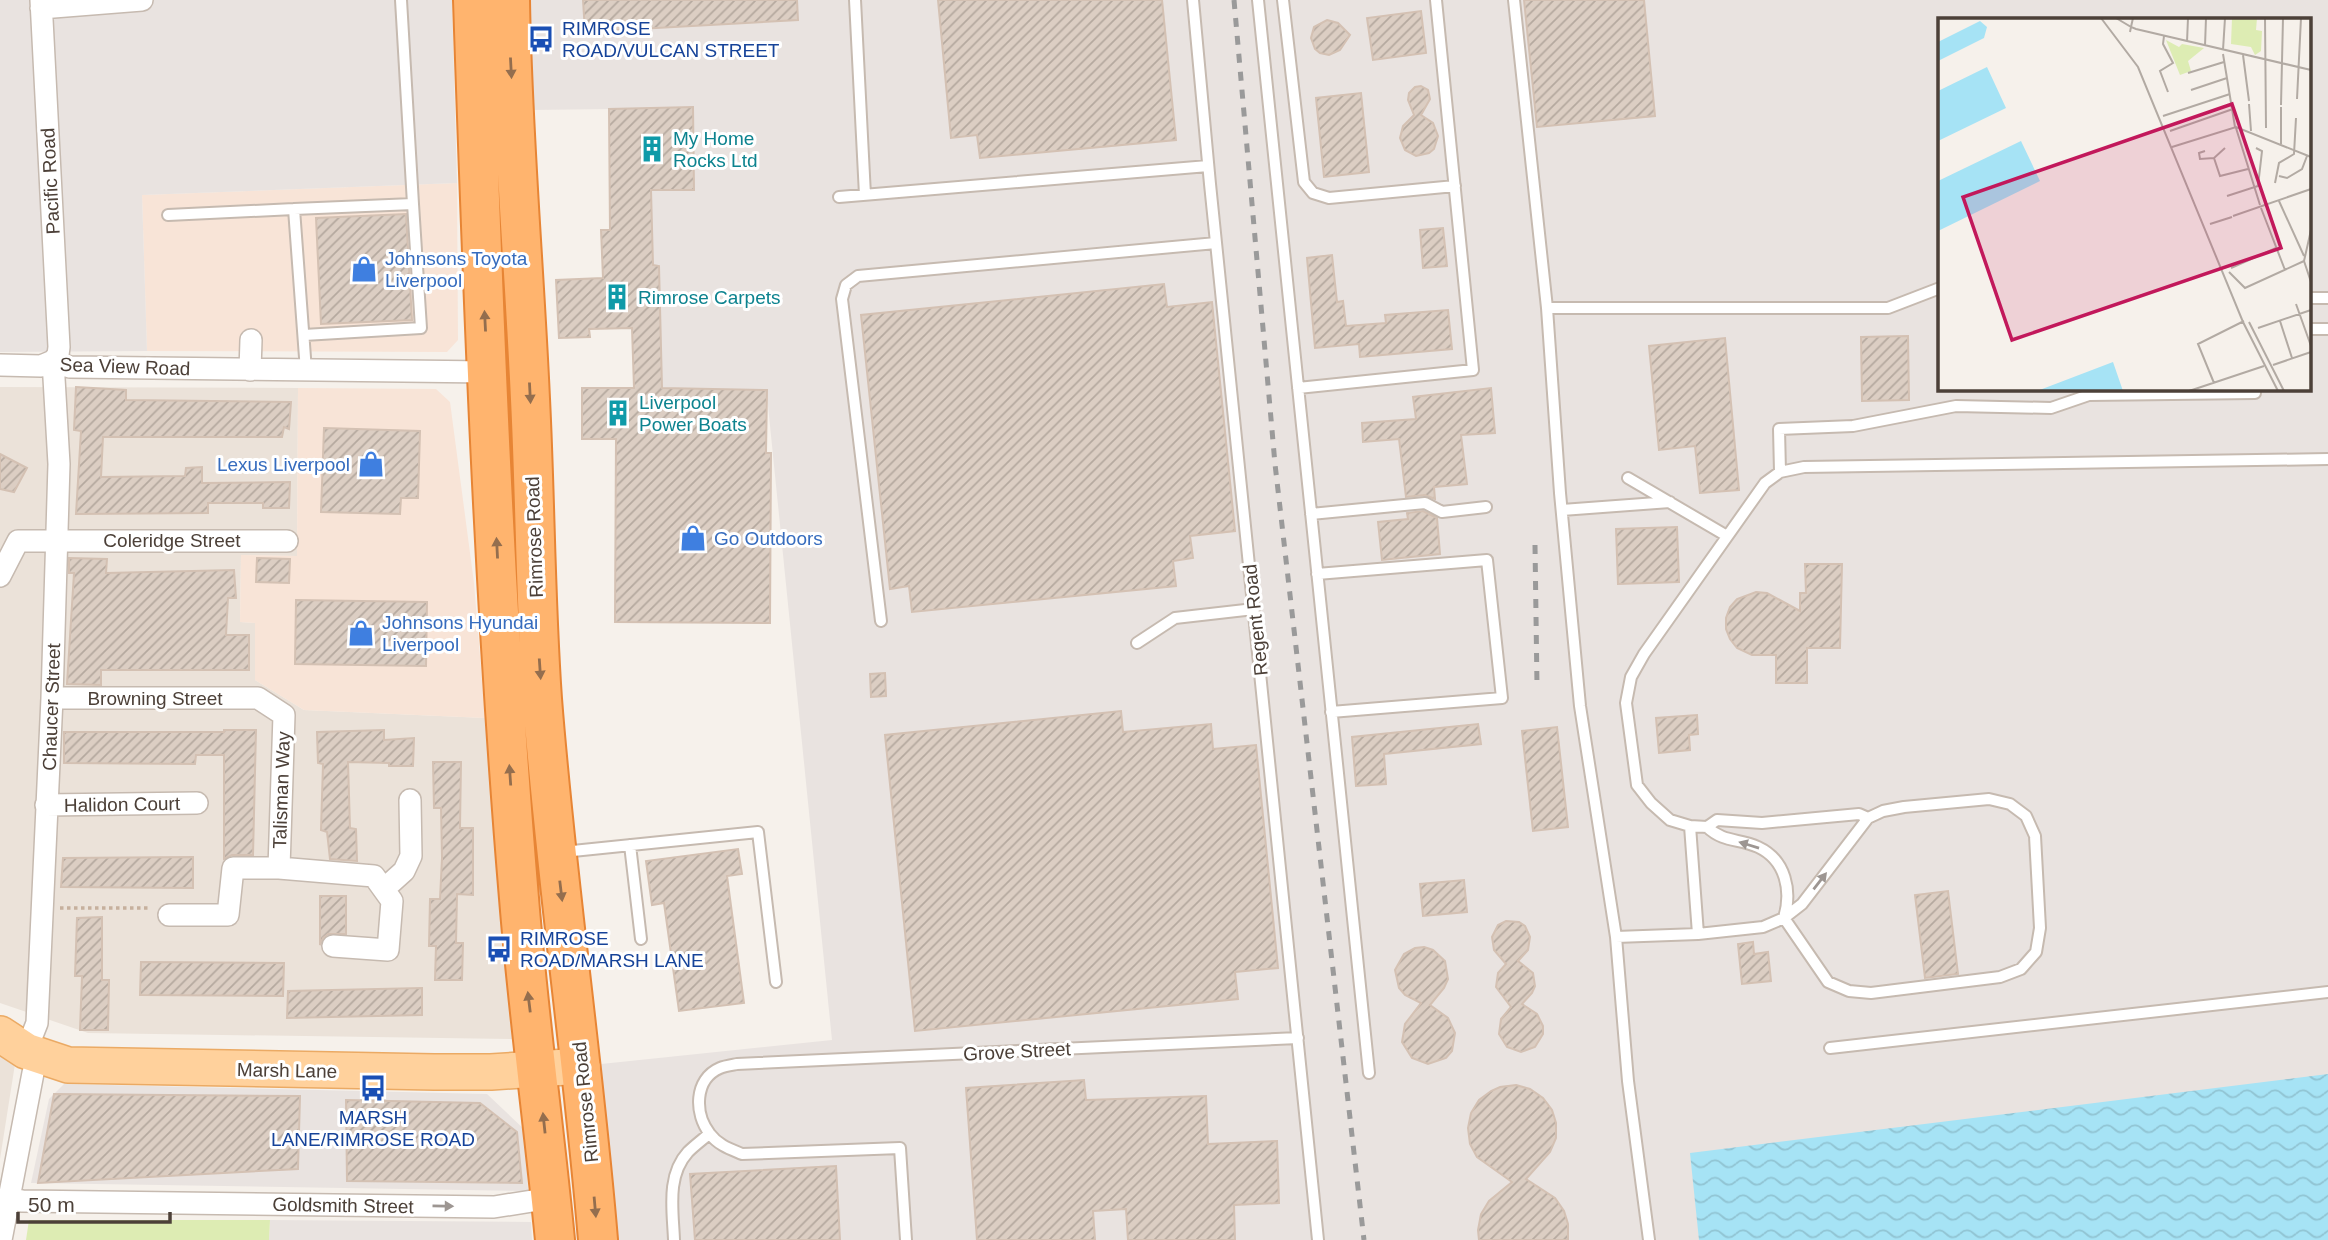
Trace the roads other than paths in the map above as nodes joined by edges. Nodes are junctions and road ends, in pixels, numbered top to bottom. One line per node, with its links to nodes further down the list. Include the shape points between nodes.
1 (142, 0): 11 (street)
2 (401, 0): 16 (lane)
3 (472, 0): 32 (highway, Rimrose Road, one-way to 3)
4 (510, 0): 60 (highway, Rimrose Road, one-way to 60, via 537,612)
5 (855, 0): 14 (lane)
6 (1193, 0): 12 (lane, Regent Road)
7 (1258, 0): 33 (lane)
8 (1283, 0): 13 (lane, via 1304,182 1313,193 1329,198)
9 (1436, 0): 13 (lane)
10 (1514, 0): 23 (lane)
11 (41, 4): 28 (street, Pacific Road, via 59,347)
12 (1208, 166): 14 (lane); 19 (lane, Regent Road)
13 (1455, 186): 33 (lane, via 1474,370)
14 (865, 195): 15 (lane)
15 (839, 197)
16 (413, 204): 17 (lane); 26 (lane, via 421,328)
17 (294, 209): 18 (lane); 26 (lane)
18 (168, 215)
19 (1216, 243): 47 (lane, Regent Road); 48 (lane, via 858,276 846,285 842,299)
20 (1938, 289): 23 (lane, via 1888,308)
21 (2310, 298): 22 (lane)
22 (2328, 298)
23 (1547, 308): 40 (lane)
24 (2310, 329): 25 (lane)
25 (2328, 329)
26 (304, 335): 31 (lane)
27 (251, 340): 30 (street)
28 (53, 361): 29 (street, Sea View Road, via 41,366); 30 (street, Sea View Road, via 70,367); 43 (street, Chaucer Street, via 59,464)
29 (0, 365)
30 (250, 370): 31 (street, Sea View Road)
31 (299, 371): 32 (street, Sea View Road)
32 (488, 372): 75 (highway, Rimrose Road, one-way to 32, via 509,762)
33 (1298, 388): 41 (lane)
34 (2255, 390): 36 (lane, via 2089,395 2051,408 1956,406 1853,426 1779,429)
35 (2328, 459): 36 (lane, via 1804,467)
36 (1780, 472): 42 (lane, via 1765,483)
37 (1628, 478): 38 (lane)
38 (1670, 502): 40 (lane); 42 (lane)
39 (1486, 506): 41 (lane, via 1442,512 1425,503)
40 (1562, 510): 66 (lane, via 1580,706)
41 (1311, 514): 45 (lane)
42 (1727, 536): 57 (lane, via 1644,654 1631,677 1626,703 1637,785 1670,820)
43 (56, 539): 44 (street, Coleridge Street); 46 (street, Coleridge Street, via 18,541); 50 (street, Chaucer Street)
44 (287, 541)
45 (1317, 574): 52 (lane); 52 (lane, via 1487,560 1502,698)
46 (0, 576)
47 (1254, 609): 49 (lane, via 1175,618); 71 (lane, Regent Road)
48 (881, 621)
49 (1137, 643)
50 (52, 698): 51 (street, Browning Street); 55 (street, Chaucer Street)
51 (258, 698): 61 (street, Talisman Way, via 284,715)
52 (1332, 712): 76 (lane)
53 (410, 800): 62 (street, via 411,856 404,872)
54 (197, 803): 55 (street, Halidon Court)
55 (46, 806): 72 (street, Chaucer Street, via 37,1023)
56 (1868, 818): 58 (lane, via 1859,814 1762,823 1717,820); 64 (lane, one-way to 56, via 1802,904); 64 (lane, via 1904,807 1989,799 2010,804 2026,817 2035,836 2040,928 2036,952 2021,969 2000,977 1871,993 1828,982)
57 (1690, 826): 58 (lane); 65 (lane)
58 (1707, 827): 64 (lane, one-way to 58, via 1789,900 1776,860 1758,847 1718,836)
59 (630, 845): 60 (lane); 67 (lane); 69 (lane, via 758,832)
60 (557, 853): 74 (highway, Rimrose Road, one-way to 74)
61 (279, 868): 62 (street, via 374,876); 63 (street, Talisman Way, via 233,868 228,915)
62 (384, 889): 68 (street, via 392,901 388,950)
63 (169, 915)
64 (1784, 918): 65 (lane, via 1763,927)
65 (1698, 934): 66 (lane)
66 (1616, 937): 86 (lane, via 1628,1081)
67 (641, 939)
68 (332, 946)
69 (776, 982)
70 (2328, 992): 73 (lane)
71 (1298, 1038): 77 (lane, Grove Street, via 737,1064 708,1076 699,1093 699,1115); 85 (lane, Regent Road)
72 (22, 1047): 75 (main road, Marsh Lane, via 68,1065); 78 (street, Chaucer Street, via 33,1073)
73 (1830, 1048)
74 (582, 1066): 75 (main road, Marsh Lane); 82 (highway, Rimrose Road, one-way to 82)
75 (538, 1070): 79 (highway, Rimrose Road, one-way to 75)
76 (1369, 1073)
77 (709, 1134): 83 (lane, via 686,1153 676,1172); 84 (lane, via 742,1154 900,1147)
78 (8, 1198): 79 (street, Goldsmith Street, one-way to 79, via 494,1207); 80 (street, Chaucer Street)
79 (551, 1198): 81 (highway, Rimrose Road)
80 (1, 1240)
81 (555, 1240)
82 (598, 1240)
83 (674, 1240)
84 (906, 1240)
85 (1318, 1240)
86 (1649, 1240)

